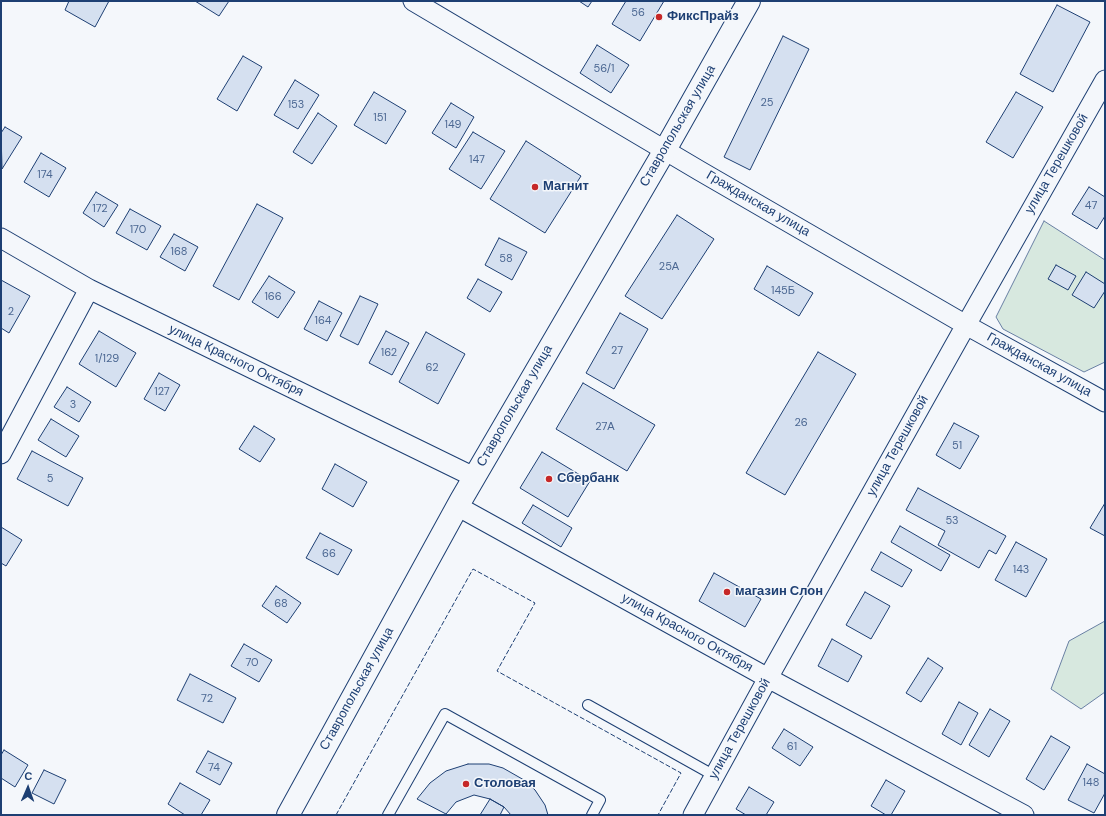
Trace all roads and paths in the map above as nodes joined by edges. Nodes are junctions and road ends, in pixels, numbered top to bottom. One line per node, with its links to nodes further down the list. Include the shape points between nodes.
1 (413, 1): 4 (street, Гражданская улица)
2 (749, 1): 4 (street, Ставропольская улица)
3 (1105, 80): 7 (street, улица Терешковой)
4 (665, 150): 7 (street, Гражданская улица); 10 (street, Ставропольская улица)
5 (1, 238): 6 (street, улица Красного Октября)
6 (89, 289): 9 (street); 10 (street, улица Красного Октября)
7 (966, 325): 8 (street, Гражданская улица); 12 (street, улица Терешковой)
8 (1105, 402)
9 (1, 454)
10 (474, 477): 11 (street, Ставропольская улица)
11 (457, 506): 12 (street, улица Красного Октября); 15 (street, Ставропольская улица)
12 (768, 678): 14 (street, улица Терешковой); 19 (street, улица Красного Октября)
13 (588, 705): 14 (lane)
14 (714, 776): 18 (street, улица Терешковой)
15 (288, 815)
16 (388, 815): 17 (lane, via 445,714 600,800)
17 (592, 815)
18 (693, 815)
19 (1024, 815)

